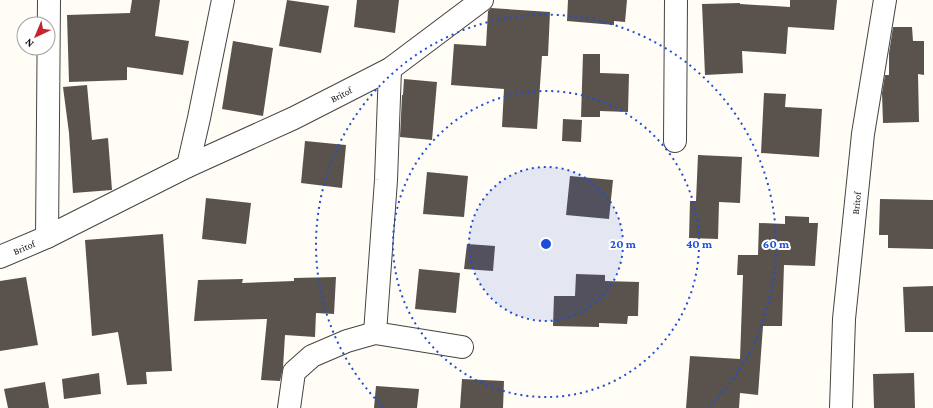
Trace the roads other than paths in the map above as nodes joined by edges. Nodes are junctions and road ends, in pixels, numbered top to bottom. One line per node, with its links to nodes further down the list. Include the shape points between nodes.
1 (49, 0): 9 (street, Britof)
2 (223, 0): 8 (street)
3 (482, 0): 6 (street, Britof)
4 (676, 0): 7 (street)
5 (885, 0): 14 (street, Britof, via 863,134 844,319)
6 (390, 69): 8 (street, Britof, via 294,118); 11 (street, via 386,180)
7 (675, 141)
8 (188, 166): 9 (street, Britof)
9 (47, 237): 10 (street, Britof)
10 (0, 257)
11 (375, 333): 12 (street); 13 (street, via 347,341 312,356 294,372)
12 (462, 347)
13 (289, 408)
14 (841, 408)

